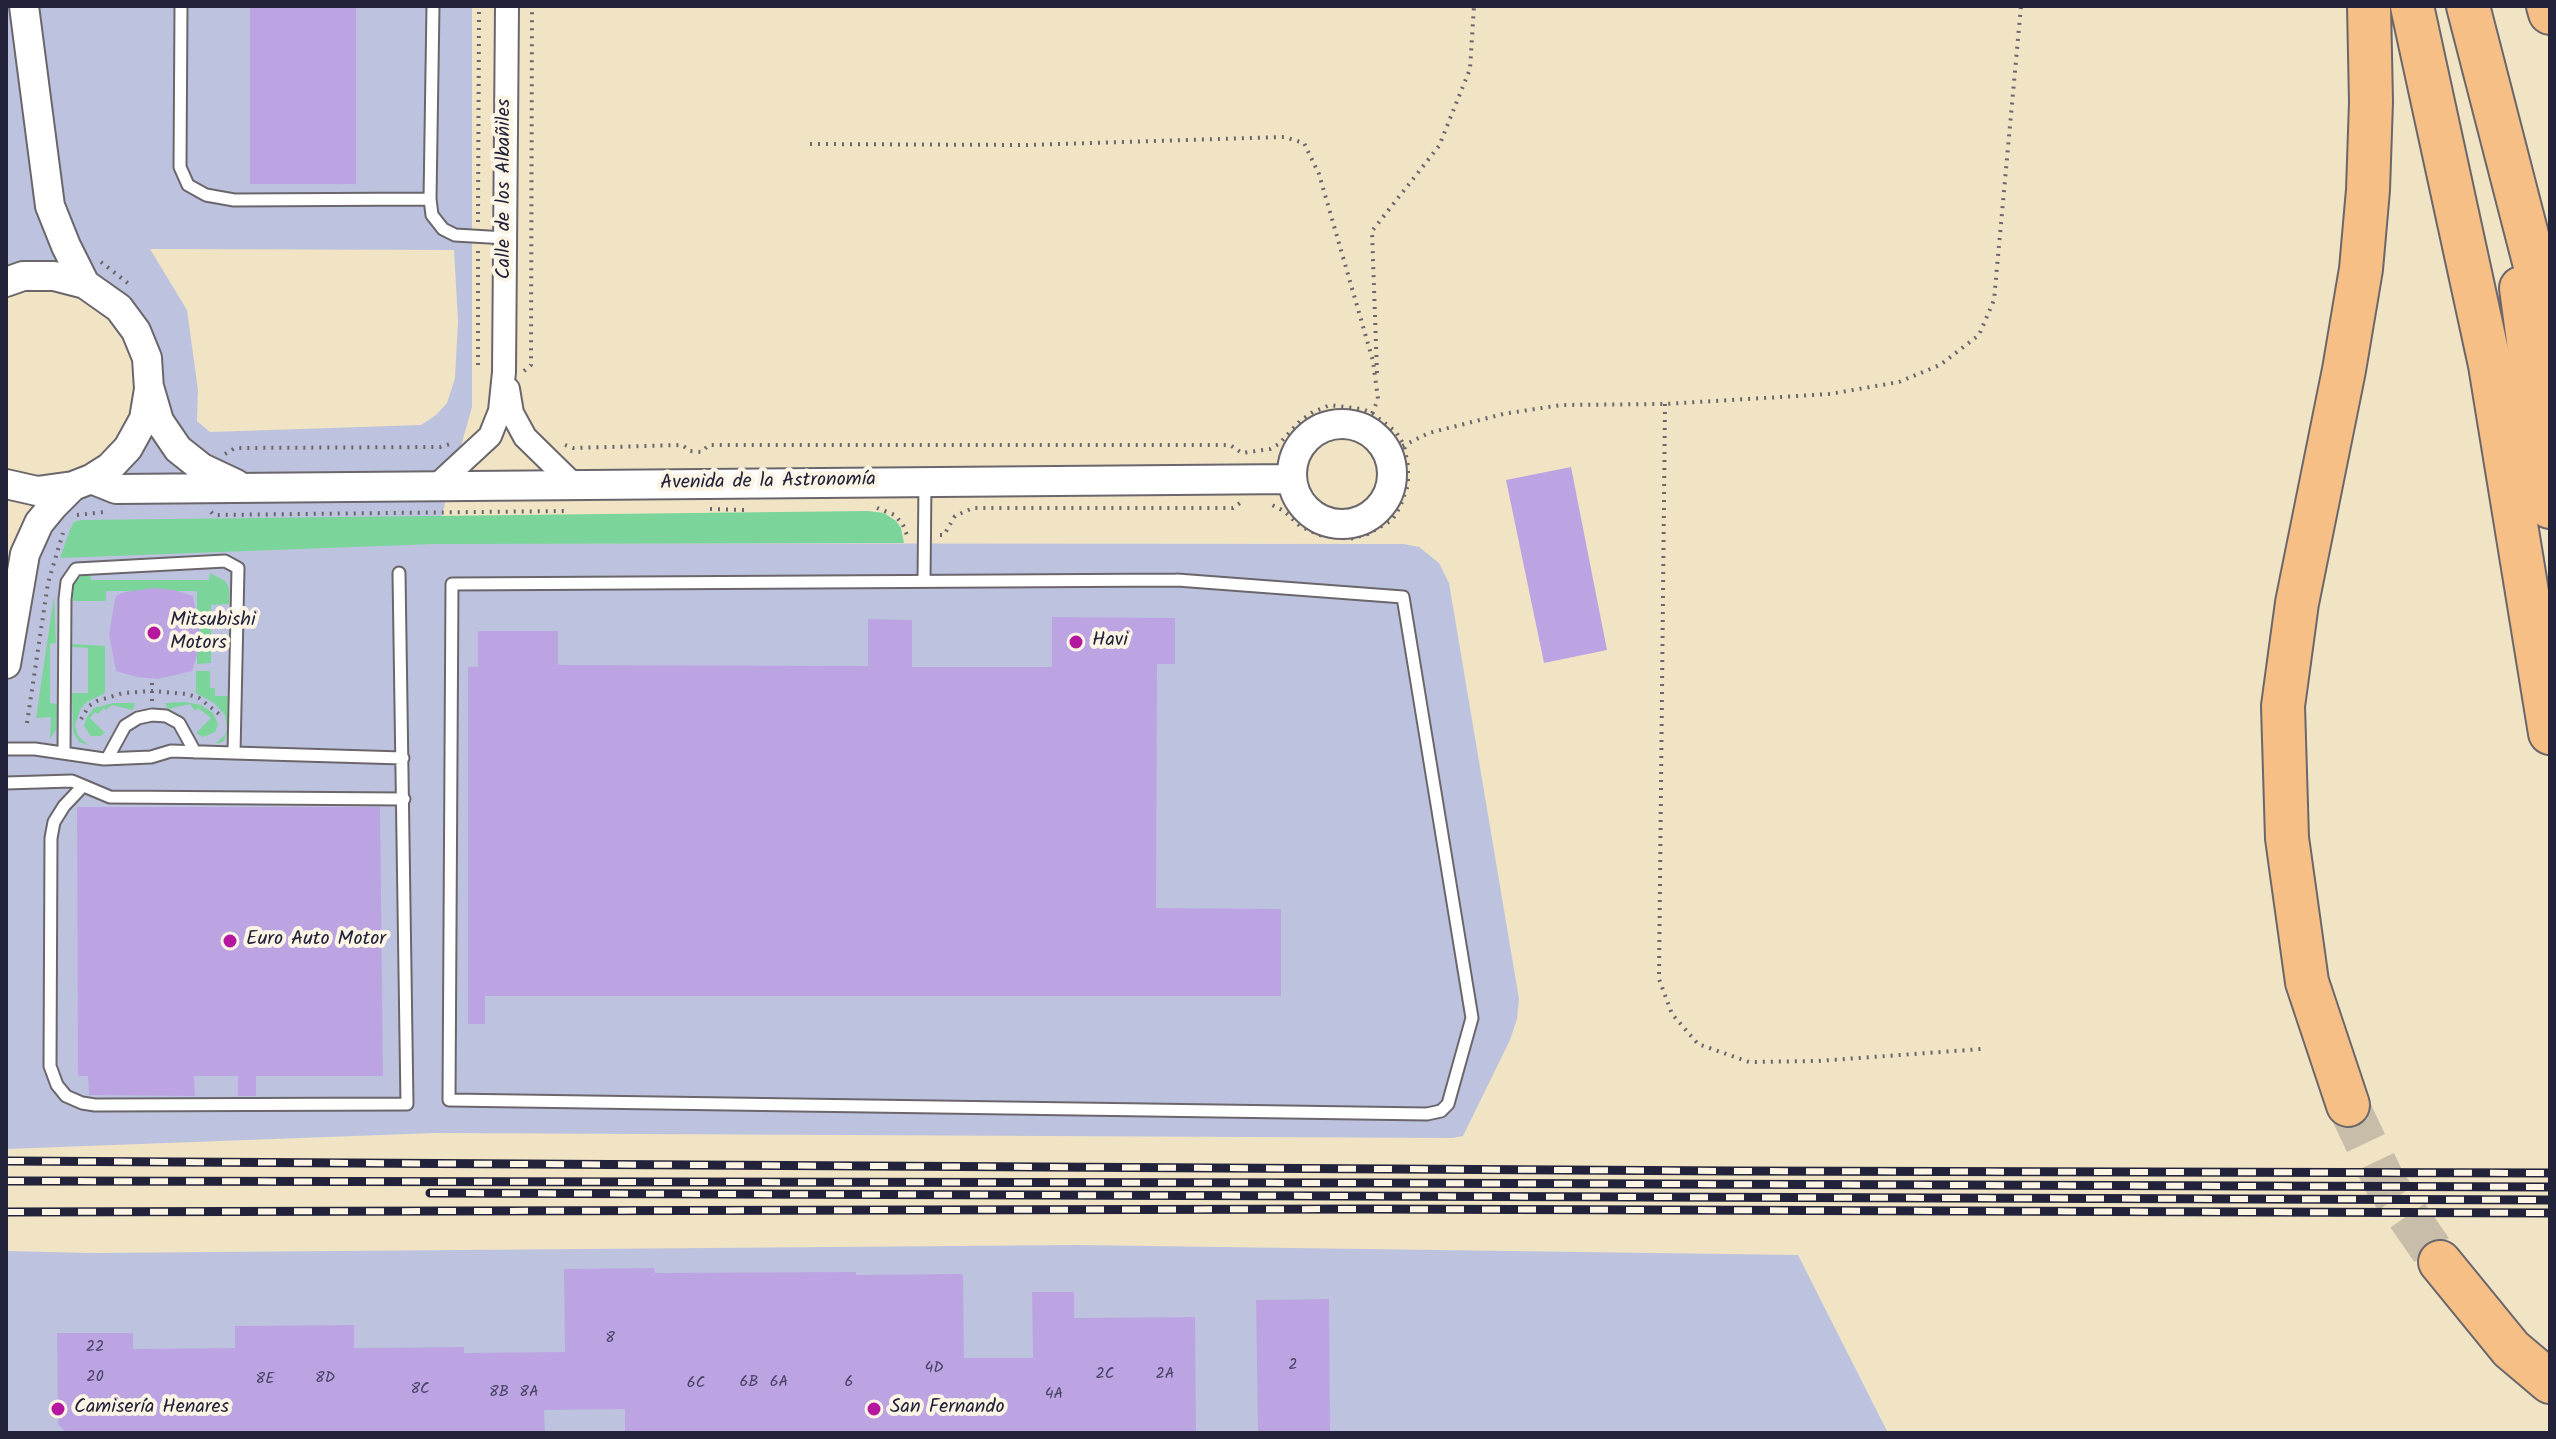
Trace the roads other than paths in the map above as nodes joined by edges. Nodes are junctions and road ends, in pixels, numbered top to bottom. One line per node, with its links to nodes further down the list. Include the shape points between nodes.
1 (24, 6): 13 (street, via 50,206 66,246)
2 (181, 6): 10 (lane, via 180,167 188,185 234,200)
3 (433, 6): 10 (lane)
4 (507, 6): 12 (street, Calle de los Albañiles)
5 (2369, 6): 39 (highway, via 2369,175 2361,269 2297,603 2283,706 2287,838 2307,982)
6 (2412, 6): 29 (highway, via 2490,365)
7 (2468, 6): 11 (highway)
8 (2548, 6): 9 (highway)
9 (2550, 13)
10 (430, 199): 12 (lane, via 432,215 443,229 455,235)
11 (2524, 223): 15 (highway); 25 (highway, via 2520,278)
12 (506, 238): 16 (street, Calle de los Albañiles)
13 (93, 273): 14 (street, via 23,276); 17 (street, via 136,331 147,358)
14 (6, 282)
15 (2550, 324)
16 (505, 372): 22 (street, Calle de los Albañiles, via 500,411 490,436); 24 (street, Calle de los Albañiles, via 512,413 525,437)
17 (149, 389): 20 (street, via 144,419 128,448 110,467); 23 (street, Avenida de la Astronomía, via 159,421 178,449 202,468)
18 (1292, 479): 18 (street, via 1313,515 1341,524 1355,522 1380,507 1388,495 1396,449 1379,439 1369,421 1334,424 1314,432 1299,447); 19 (street, Avenida de la Astronomía)
19 (925, 482): 24 (street, Avenida de la Astronomía); 27 (lane)
20 (82, 483): 21 (street, via 37,491); 23 (street, Avenida de la Astronomía, via 116,489); 28 (street, via 39,523 25,554)
21 (6, 484)
22 (436, 486): 23 (street, Avenida de la Astronomía); 24 (street, Avenida de la Astronomía)
23 (244, 488)
24 (575, 498)
25 (2550, 507)
26 (399, 573): 34 (lane)
27 (924, 581): 27 (lane, via 452,584 449,1100 1441,1111 1448,1104 1472,1018 1403,597 1177,580)
28 (6, 664)
29 (2550, 733)
30 (6, 749): 31 (lane)
31 (64, 752): 33 (lane, via 65,599 76,569 225,561 238,568); 35 (lane)
32 (195, 752): 33 (lane); 35 (lane); 35 (lane, via 179,723 152,715 125,726)
33 (234, 753): 34 (lane)
34 (403, 758): 38 (lane)
35 (107, 759)
36 (6, 783): 37 (lane, via 72,781)
37 (82, 787): 38 (lane, via 110,797); 38 (lane, via 54,822 51,838 50,1066 66,1096 95,1105 407,1104)
38 (404, 799)
39 (2348, 1105)
40 (2440, 1262): 41 (highway, via 2511,1349)
41 (2550, 1382)

